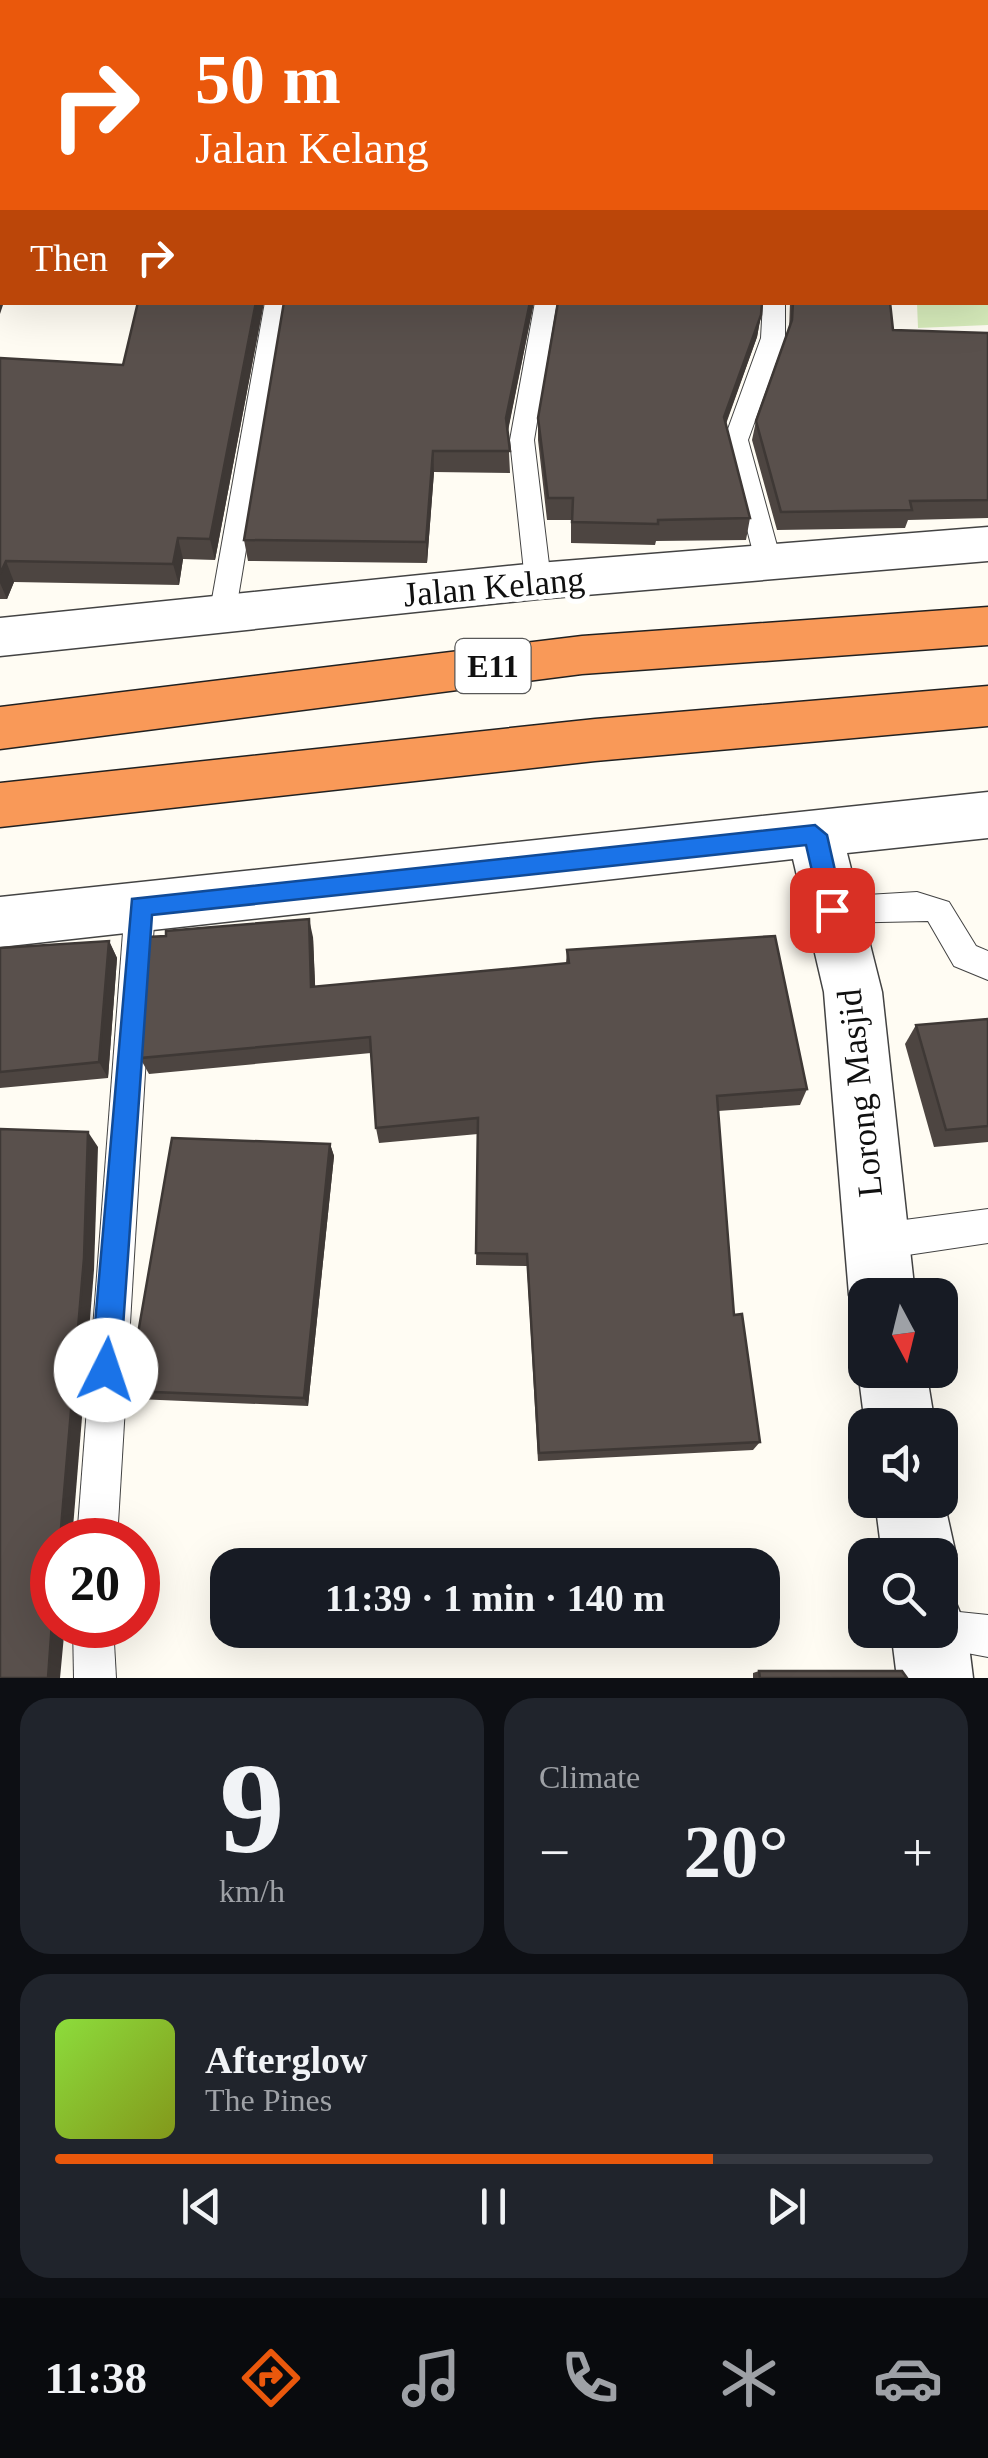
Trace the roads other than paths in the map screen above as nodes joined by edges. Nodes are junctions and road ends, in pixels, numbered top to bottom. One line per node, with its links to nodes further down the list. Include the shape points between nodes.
1 (275, 305): 7 (lane)
2 (545, 305): 6 (lane, via 522,440)
3 (774, 305): 5 (lane, via 772,338 736,440)
4 (988, 544): 5 (street, Jalan Kelang)
5 (769, 564): 6 (street, Jalan Kelang)
6 (538, 581): 7 (street, Jalan Kelang)
7 (222, 616): 9 (street, Jalan Kelang)
8 (988, 626): 11 (highway, E11, via 582,655)
9 (0, 638)
10 (988, 706): 12 (highway, via 595,740)
11 (0, 728)
12 (0, 805)
13 (988, 816): 14 (street)
14 (815, 835): 15 (street); 16 (street, Lorong Masjid)
15 (140, 906): 17 (street); 21 (lane)
16 (832, 910): 18 (lane, via 938,911 965,956); 20 (street, Lorong Masjid, via 853,992)
17 (0, 922)
18 (988, 966)
19 (988, 1226): 20 (lane)
20 (878, 1268)
21 (98, 1518)
22 (958, 1633): 23 (lane)
23 (988, 1636)
24 (94, 1648): 26 (lane)
25 (932, 1648): 27 (street)
26 (95, 1678)
27 (935, 1678)

